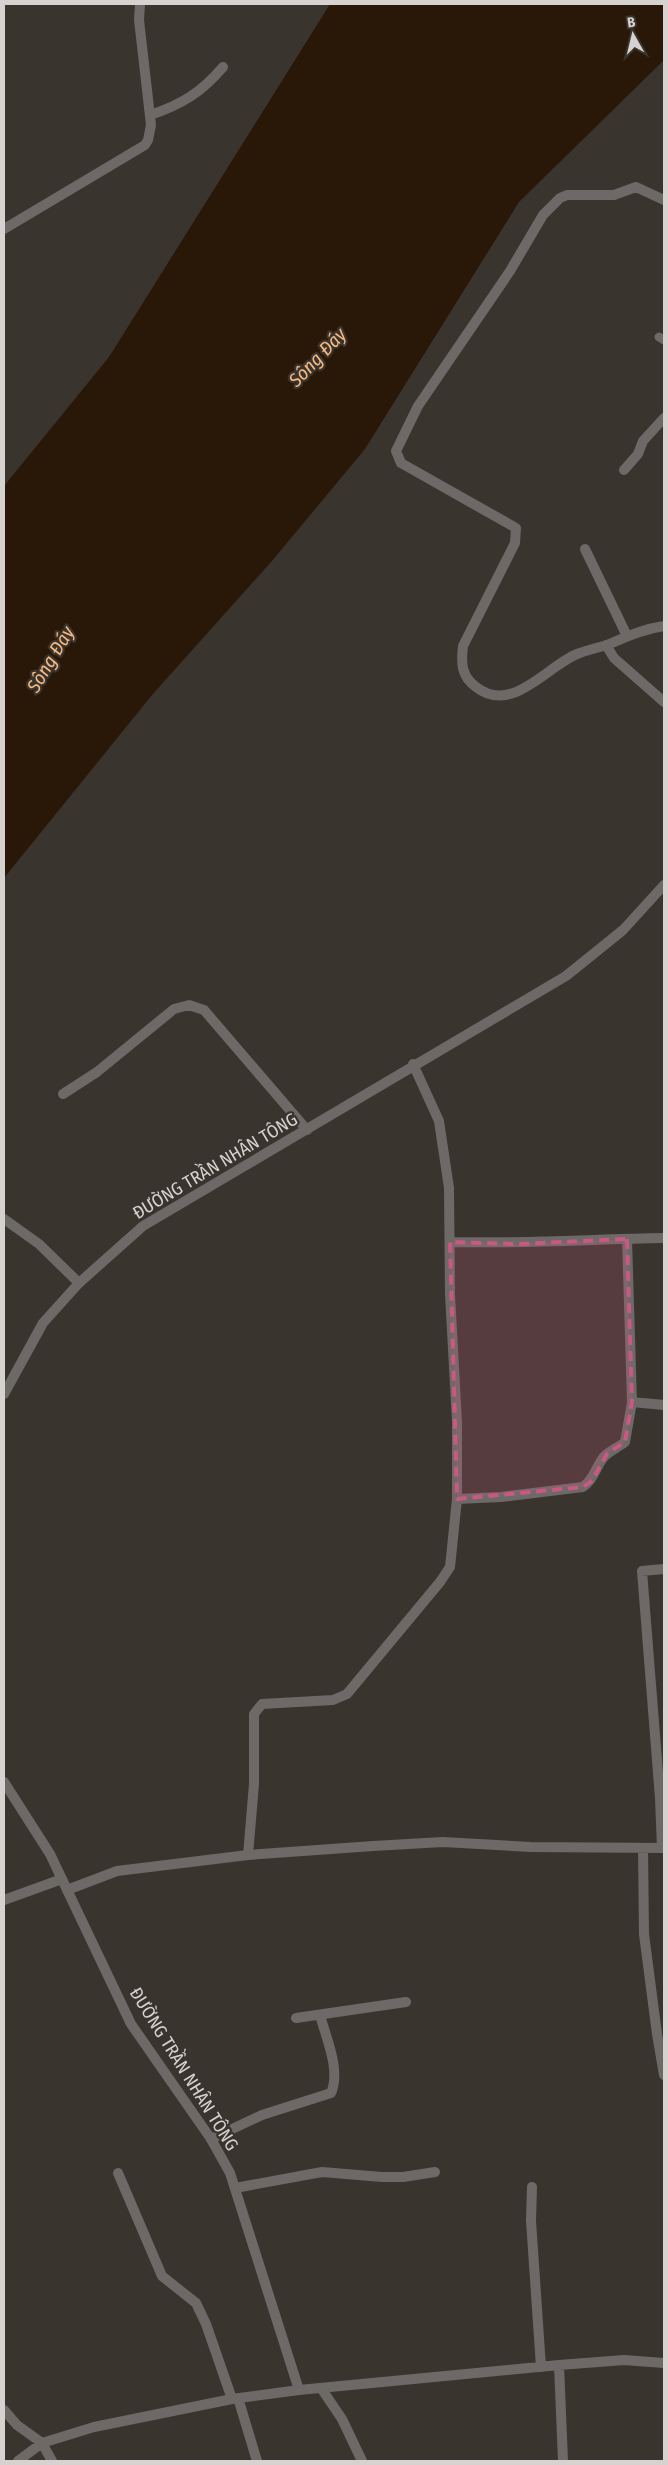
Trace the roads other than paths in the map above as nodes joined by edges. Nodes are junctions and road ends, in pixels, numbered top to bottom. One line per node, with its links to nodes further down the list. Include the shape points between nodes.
1 (140, 4): 3 (street)
2 (223, 68): 3 (street, via 192,97)
3 (150, 115): 5 (street, via 151,125 144,145)
4 (664, 200): 11 (street, via 636,187 614,196 567,195 554,204 543,215 510,271 418,406 396,451 401,463 516,528 515,543 463,646 461,662 471,683 488,692 511,694 536,682 570,657)
5 (4, 229)
6 (664, 418): 7 (street)
7 (624, 470)
8 (585, 549): 10 (street)
9 (664, 626): 10 (street)
10 (627, 636): 11 (street)
11 (606, 645): 12 (street, via 614,658)
12 (664, 702)
13 (664, 885): 14 (street, ĐƯỜNG TRẦN NHÂN TÔNG, via 623,930 566,976)
14 (413, 1064): 16 (street, ĐƯỜNG TRẦN NHÂN TÔNG); 20 (street, via 439,1121 450,1188)
15 (63, 1094): 16 (street, via 97,1072 174,1009 189,1005 204,1010)
16 (307, 1130): 21 (street, ĐƯỜNG TRẦN NHÂN TÔNG, via 143,1226)
17 (4, 1219): 21 (street, via 39,1244)
18 (664, 1238): 19 (street)
19 (627, 1239): 20 (street, via 517,1244); 23 (street)
20 (450, 1242): 25 (street)
21 (79, 1283): 22 (street, ĐƯỜNG TRẦN NHÂN TÔNG, via 43,1323)
22 (4, 1394)
23 (632, 1402): 24 (street); 25 (street, via 625,1442 601,1460 592,1481 583,1487)
24 (664, 1405)
25 (457, 1500): 30 (street, via 450,1567 347,1694 334,1700 262,1704 254,1714 254,1784)
26 (664, 1569): 29 (street, via 642,1570)
27 (4, 1782): 31 (street, ĐƯỜNG TRẦN NHÂN TÔNG, via 50,1854)
28 (642, 1848): 29 (street); 30 (street, via 443,1842); 37 (street, via 644,1934)
29 (663, 1848)
30 (248, 1856): 32 (street, via 117,1871)
31 (62, 1879): 32 (street, ĐƯỜNG TRẦN NHÂN TÔNG); 33 (street)
32 (67, 1890): 38 (street, ĐƯỜNG TRẦN NHÂN TÔNG, via 131,2024)
33 (4, 1900)
34 (406, 2002): 35 (street)
35 (320, 2015): 36 (street); 38 (street, via 334,2068 335,2084 331,2093 262,2115)
36 (296, 2018)
37 (664, 2075)
38 (211, 2139): 42 (street, ĐƯỜNG TRẦN NHÂN TÔNG)
39 (436, 2172): 42 (street, via 404,2177 312,2173)
40 (118, 2173): 48 (street, via 162,2276 196,2303)
41 (532, 2187): 45 (street, via 531,2221)
42 (235, 2188): 47 (street, ĐƯỜNG TRẦN NHÂN TÔNG)
43 (664, 2362): 44 (street, via 624,2360)
44 (559, 2365): 45 (street); 55 (street)
45 (541, 2367): 46 (street)
46 (322, 2388): 47 (street); 54 (street)
47 (299, 2390): 48 (street)
48 (235, 2399): 50 (street, via 94,2427); 53 (street)
49 (4, 2410): 50 (street, via 17,2425)
50 (42, 2443): 51 (street); 52 (street)
51 (18, 2461)
52 (52, 2461)
53 (257, 2461)
54 (362, 2461)
55 (563, 2461)

